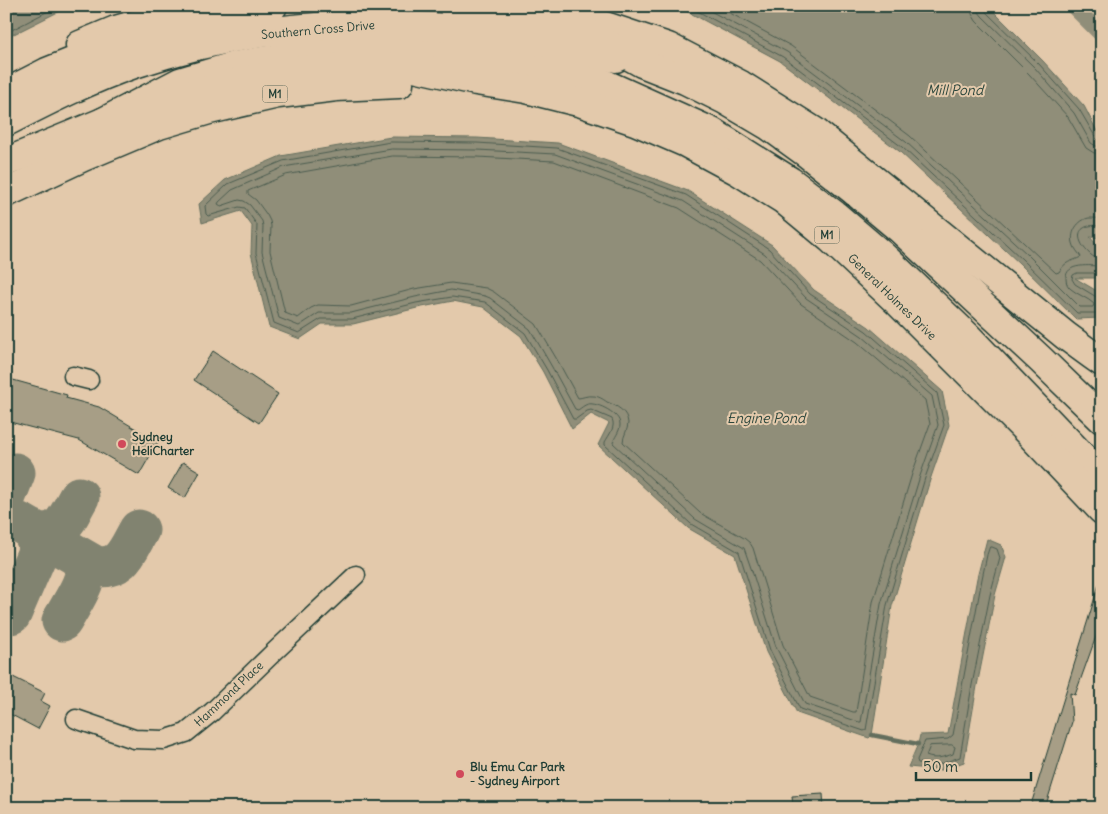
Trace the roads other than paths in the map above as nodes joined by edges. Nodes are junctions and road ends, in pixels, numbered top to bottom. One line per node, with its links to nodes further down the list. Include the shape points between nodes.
1 (204, 6): 6 (main road, via 116,30)
2 (273, 6): 8 (main road, via 168,29 112,46 47,72)
3 (454, 6): 5 (main road, via 586,32)
4 (530, 6): 13 (main road, via 584,19 668,47 741,85 814,131)
5 (642, 62): 9 (main road, Southern Cross Drive, via 526,38 432,26 346,25 276,31 201,45 134,64); 14 (main road, via 725,100 809,155 900,229)
6 (6, 80)
7 (476, 81): 10 (main road, via 414,67 352,66 296,70 238,82); 12 (main road, M1, via 336,86 278,94 210,110 159,125 83,156); 16 (main road, General Holmes Drive / M1, via 582,103 635,121 686,143 784,200 900,304)
8 (6, 93)
9 (6, 122)
10 (103, 122): 11 (main road); 15 (main road, via 180,82 234,66 313,52 456,52 533,64 603,83 712,132 790,181 836,216 884,256 968,337)
11 (6, 162)
12 (6, 193)
13 (1097, 359)
14 (1100, 417)
15 (1102, 477)
16 (1102, 510)
17 (356, 576): 18 (street, Hammond Place, via 186,733 164,740 134,739)
18 (76, 720)

